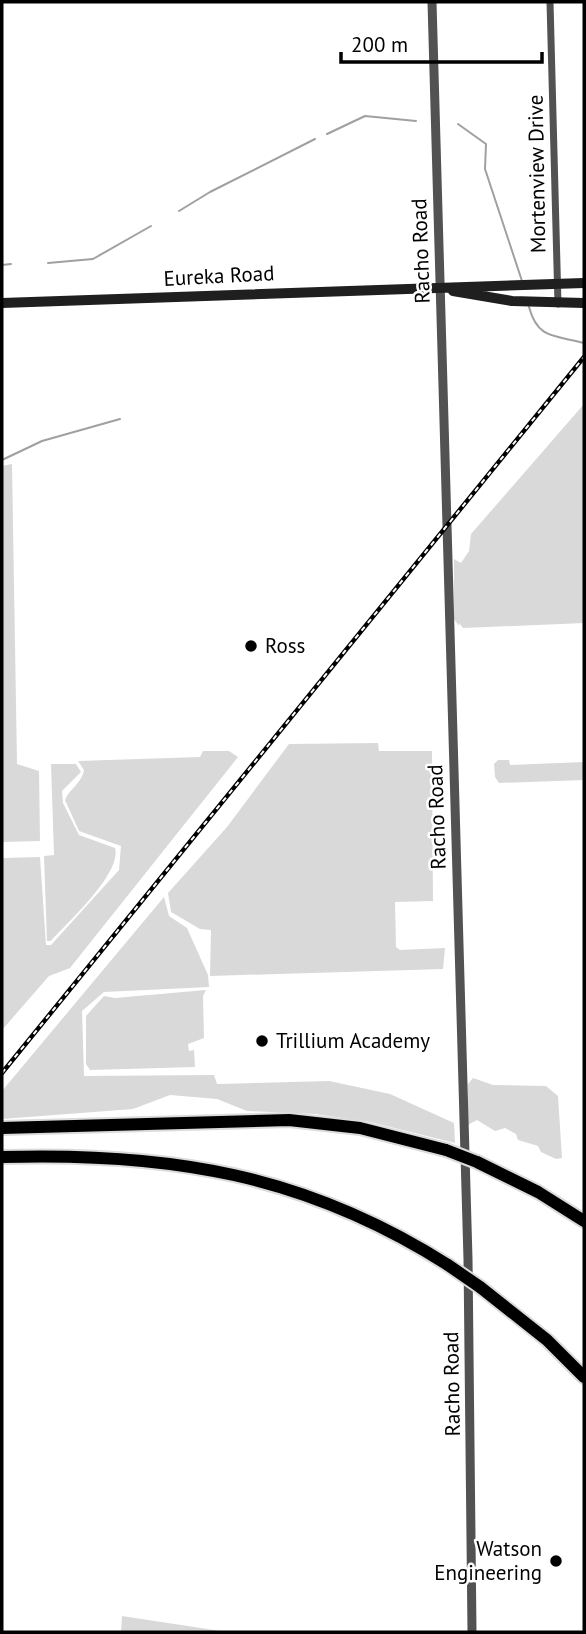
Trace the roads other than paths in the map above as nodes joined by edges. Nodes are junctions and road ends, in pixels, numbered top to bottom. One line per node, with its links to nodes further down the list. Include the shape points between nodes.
1 (432, 2): 5 (street, Racho Road)
2 (550, 2): 4 (street, Mortenview Drive)
3 (584, 283): 4 (main road, Eureka Road)
4 (557, 284): 5 (main road, Eureka Road); 8 (street, Mortenview Drive)
5 (439, 289): 6 (main road, Eureka Road); 8 (main road, Eureka Road); 13 (street, Racho Road, via 467,1259)
6 (2, 303)
7 (584, 303): 8 (main road, Eureka Road)
8 (558, 304)
9 (2, 1128): 11 (highway, bridge, via 289,1120 360,1128 477,1162)
10 (2, 1157): 12 (highway, bridge, via 126,1157 188,1165 255,1180 348,1212 403,1238 480,1287 547,1340)
11 (584, 1221)
12 (584, 1377)
13 (472, 1632)

